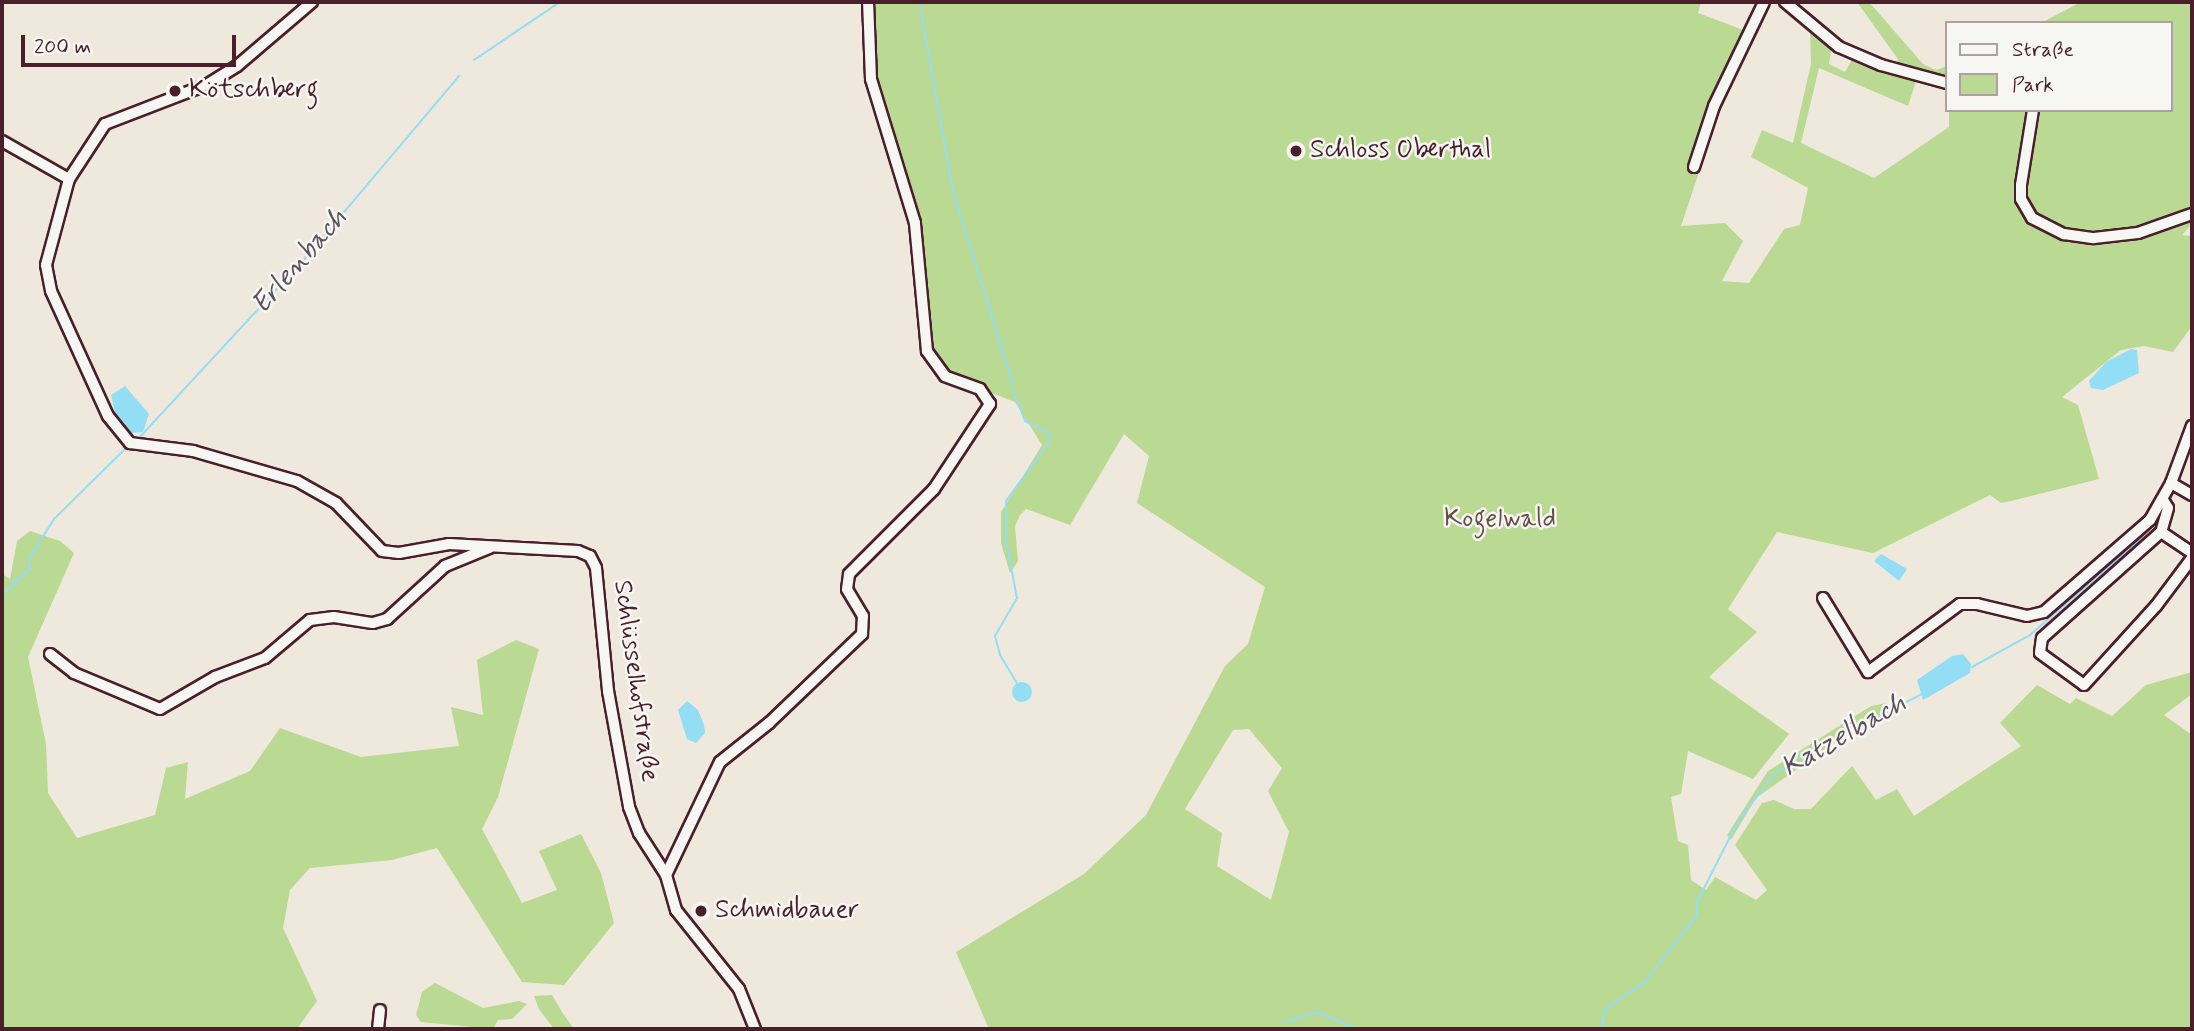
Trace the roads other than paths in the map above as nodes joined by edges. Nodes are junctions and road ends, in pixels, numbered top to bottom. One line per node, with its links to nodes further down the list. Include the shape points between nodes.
1 (312, 2): 9 (street, Schlüsselhofstraße, via 237,66 206,85 183,97 114,117)
2 (868, 2): 20 (street, via 872,79 915,223 927,351 945,376 980,388 990,404 934,489 849,574 847,589 863,616 862,635 769,723 720,762)
3 (1764, 2): 8 (street, via 1714,106)
4 (1785, 2): 5 (street, via 1839,47 1881,65)
5 (1946, 83)
6 (2033, 112): 10 (street, via 2021,185 2021,199 2032,218 2064,233 2094,238 2138,233)
7 (2, 143): 9 (street)
8 (1693, 167)
9 (69, 179): 16 (street, Schlüsselhofstraße, via 51,236 46,278 121,436 139,447 193,451 297,481 336,503 382,551 399,553 449,544)
10 (2192, 214)
11 (2192, 426): 12 (street)
12 (2171, 483): 13 (street); 14 (street)
13 (2192, 495)
14 (2163, 500): 15 (street, via 2168,508); 18 (street, via 2150,520 2044,612 2027,616 1960,604 1868,672)
15 (2161, 532): 17 (street); 17 (street, via 2042,638 2040,653 2084,685 2156,606)
16 (489, 548): 19 (street, via 444,566 387,619 373,623 334,617 310,620 265,658 215,677 160,709 74,673); 20 (street, Schlüsselhofstraße, via 578,551 594,560 608,691 629,807 639,833)
17 (2192, 556)
18 (1823, 598)
19 (50, 654)
20 (666, 875): 23 (street, via 676,910 741,992)
21 (380, 1010): 22 (street)
22 (378, 1029)
23 (755, 1029)

